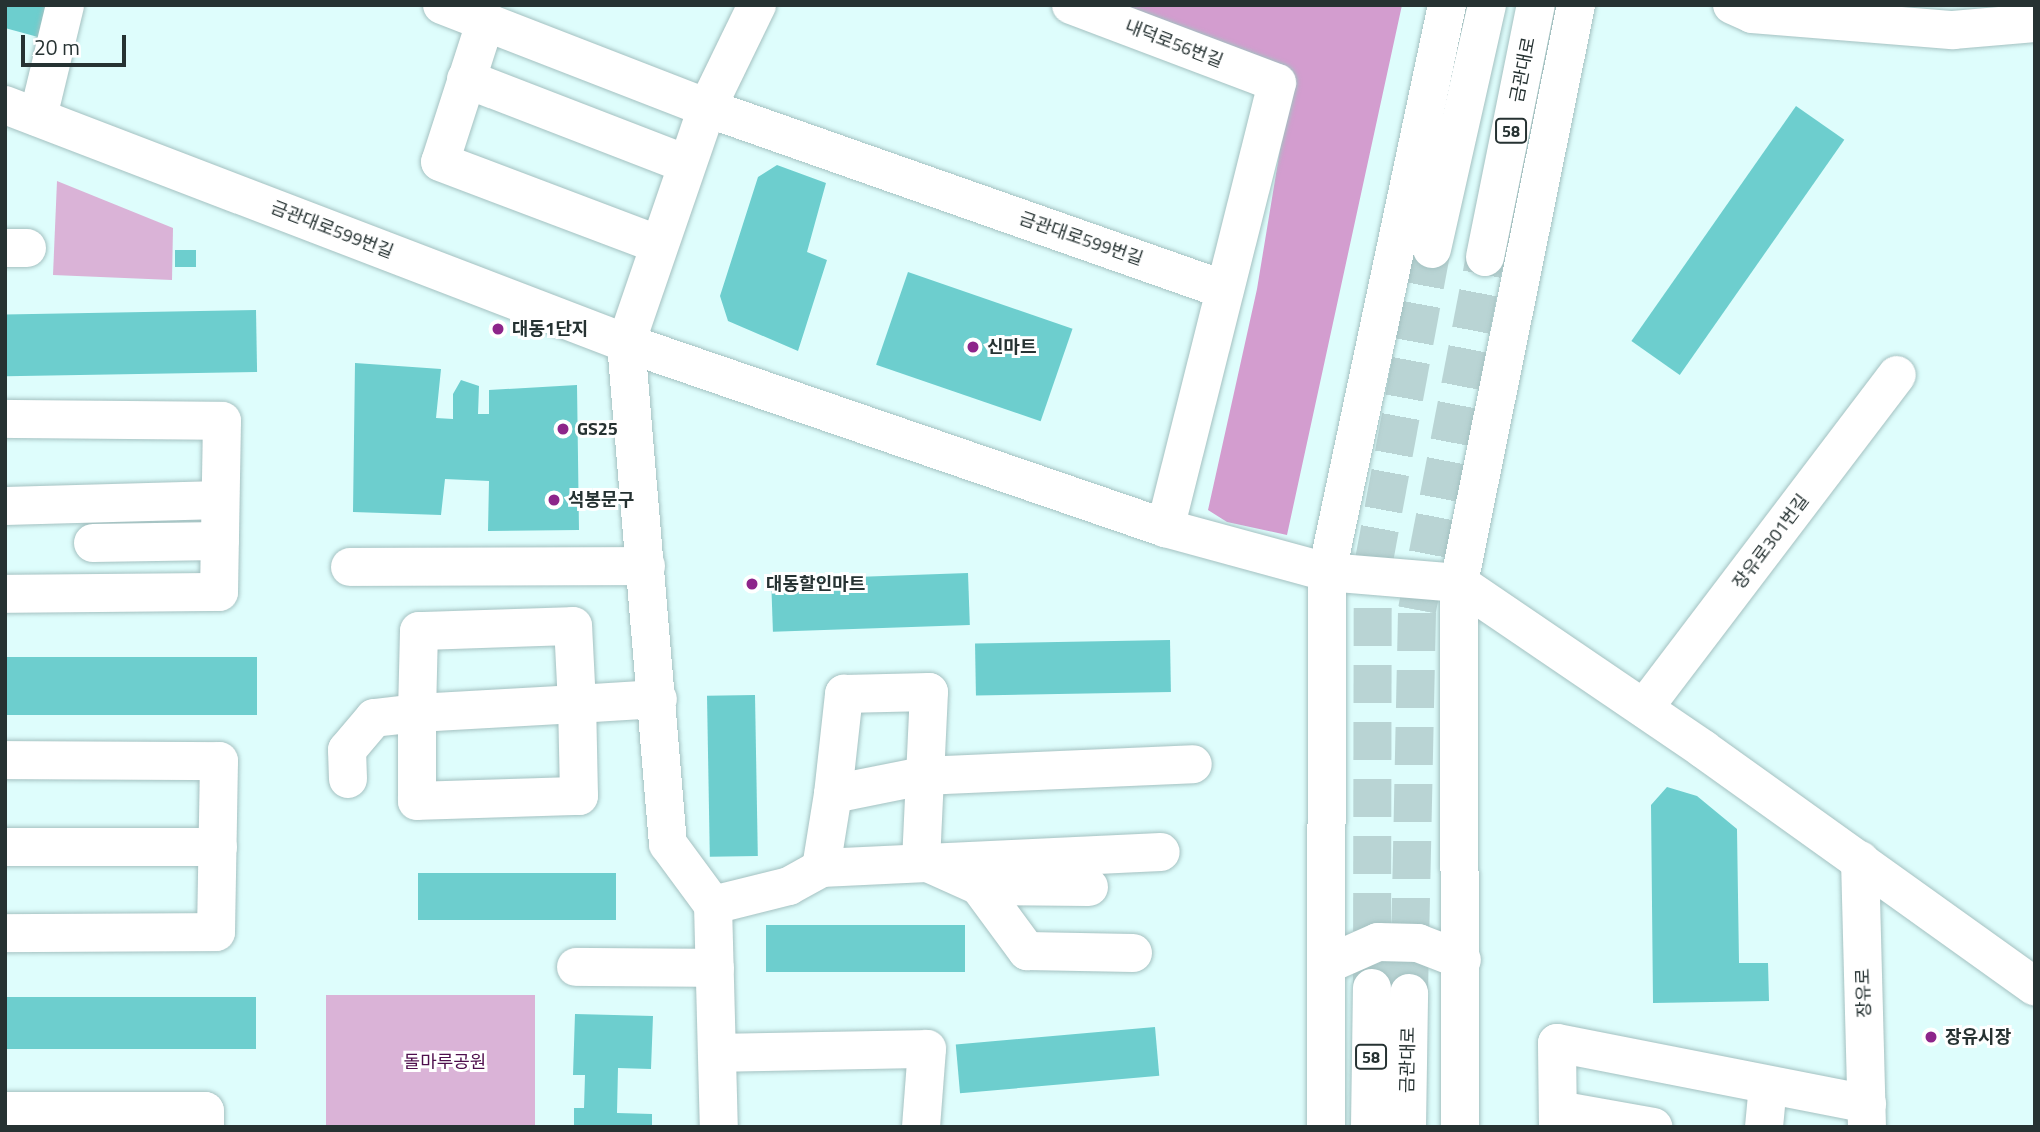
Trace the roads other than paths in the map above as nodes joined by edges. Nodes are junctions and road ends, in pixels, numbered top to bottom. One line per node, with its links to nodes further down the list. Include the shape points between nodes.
1 (65, 5): 14 (main road, 금관대로599번길)
2 (442, 5): 10 (main road, 금관대로599번길)
3 (757, 5): 13 (main road)
4 (1071, 5): 19 (main road, 내덕로56번길, via 1277,83)
5 (1447, 5): 30 (main road)
6 (1487, 5): 17 (main road)
7 (1536, 5): 18 (main road, 금관대로 / 58)
8 (1576, 5): 31 (main road)
9 (1732, 5): 11 (main road, via 1752,14 1953,30)
10 (486, 20): 12 (main road); 13 (main road, 금관대로599번길)
11 (2035, 23)
12 (466, 79): 15 (main road); 16 (main road, via 440,162)
13 (707, 108): 19 (main road, 금관대로599번길); 20 (main road)
14 (22, 111): 20 (main road, 금관대로599번길)
15 (684, 163)
16 (657, 244)
17 (1432, 249)
18 (1485, 257)
19 (1222, 289): 25 (main road)
20 (626, 343): 25 (main road, 금관대로599번길); 28 (main road)
21 (1897, 375): 35 (main road, 장유로301번길)
22 (5, 419): 23 (main road, via 222,421)
23 (220, 500): 24 (main road); 26 (main road)
24 (5, 506)
25 (1165, 528): 30 (main road, 금관대로599번길)
26 (220, 541): 27 (main road); 32 (main road, via 219,592)
27 (93, 543)
28 (646, 566): 29 (main road); 33 (main road)
29 (350, 567)
30 (1327, 572): 31 (main road, 금관대로599번길); 54 (main road)
31 (1459, 583): 35 (main road); 53 (main road)
32 (5, 594)
33 (657, 699): 34 (main road); 50 (main road, via 668,844)
34 (577, 704): 36 (main road); 36 (main road, via 573,626 419,631); 36 (main road, via 579,796 417,801)
35 (1644, 708): 46 (main road)
36 (416, 713): 40 (main road, via 374,718 347,750)
37 (5, 760): 43 (main road, via 219,761)
38 (1193, 765): 39 (main road)
39 (922, 776): 41 (main road); 41 (main road, via 929,692 844,694); 45 (main road)
40 (348, 779)
41 (833, 794): 47 (main road)
42 (5, 847): 43 (main road)
43 (218, 847): 51 (main road, via 216,932)
44 (1161, 852): 45 (main road)
45 (921, 860): 47 (main road); 48 (main road)
46 (1860, 860): 57 (main road); 63 (main road, 장유로)
47 (821, 868): 50 (main road, via 789,886)
48 (979, 886): 49 (main road); 52 (main road, via 1027,951)
49 (1089, 887)
50 (713, 905): 56 (main road)
51 (5, 933)
52 (1133, 953)
53 (1462, 960): 54 (main road, via 1418,943 1378,942); 71 (main road)
54 (1326, 965): 68 (main road)
55 (576, 967): 56 (main road)
56 (715, 968): 60 (main road)
57 (2035, 987)
58 (1372, 988): 69 (main road, 금관대로 / 58)
59 (1409, 993): 70 (main road, 금관대로 / 58)
60 (718, 1053): 66 (main road); 67 (main road, via 927,1049)
61 (1768, 1085): 63 (main road); 64 (main road, via 1557,1043); 73 (main road)
62 (5, 1111): 65 (main road, via 205,1111)
63 (1867, 1116)
64 (1558, 1119): 72 (main road)
65 (205, 1127)
66 (719, 1127)
67 (921, 1127)
68 (1326, 1127)
69 (1370, 1127)
70 (1407, 1127)
71 (1460, 1127)
72 (1653, 1127)
73 (1763, 1127)

